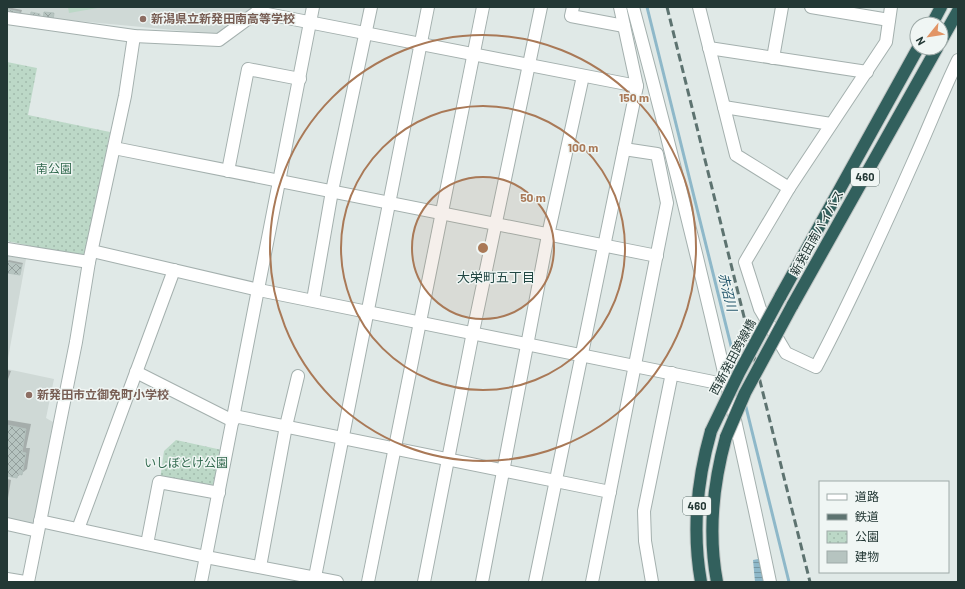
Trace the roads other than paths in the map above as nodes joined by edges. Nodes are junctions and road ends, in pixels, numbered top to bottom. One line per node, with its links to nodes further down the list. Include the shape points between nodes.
1 (314, 7): 18 (street)
2 (371, 7): 21 (street)
3 (428, 7): 23 (street)
4 (483, 7): 25 (street)
5 (541, 7): 30 (street)
6 (573, 7): 19 (street, via 571,16)
7 (620, 7): 19 (street)
8 (633, 7): 64 (street, via 678,173)
9 (699, 7): 24 (street)
10 (782, 7): 28 (street)
11 (811, 7): 17 (street)
12 (891, 7): 17 (street)
13 (941, 7): 15 (highway)
14 (958, 11): 20 (highway)
15 (936, 16)
16 (7, 18): 22 (street)
17 (889, 20): 31 (street, via 886,42)
18 (311, 24): 21 (street); 22 (street, via 257,12 219,40); 33 (street)
19 (624, 26): 34 (street)
20 (949, 27)
21 (366, 34): 23 (street); 42 (street)
22 (134, 36): 37 (street)
23 (421, 45): 25 (street); 43 (street)
24 (709, 48): 28 (street); 35 (street)
25 (473, 55): 30 (street); 44 (street)
26 (914, 56): 53 (highway, 新発田南バイパス / 460)
27 (933, 56): 93 (highway, 新発田南バイパス / 460, bridge, via 792,306 745,393 726,437 715,483 712,512)
28 (773, 58): 31 (street)
29 (958, 60): 41 (street, via 849,306 816,366 786,353 760,310 745,262)
30 (530, 66): 32 (street); 45 (street)
31 (867, 72): 36 (street)
32 (583, 76): 34 (street); 46 (street)
33 (300, 79): 39 (street, via 248,69); 40 (street)
34 (637, 86): 38 (street)
35 (724, 107): 36 (street); 41 (street, via 736,156)
36 (830, 124): 41 (street)
37 (114, 148): 39 (street); 50 (street)
38 (624, 149): 47 (street); 49 (street, via 657,154 667,203)
39 (228, 171): 40 (street)
40 (280, 181): 42 (street); 52 (street)
41 (789, 188)
42 (332, 191): 43 (street); 54 (street)
43 (389, 203): 44 (street); 55 (street)
44 (442, 213): 45 (street); 56 (street)
45 (496, 224): 46 (street); 57 (street)
46 (548, 235): 47 (street); 58 (street)
47 (604, 246): 49 (street); 59 (street)
48 (7, 249): 50 (street)
49 (657, 256): 60 (street)
50 (91, 257): 51 (street); 75 (street)
51 (174, 270): 52 (street); 61 (street)
52 (259, 290): 54 (street); 65 (street)
53 (780, 297): 92 (highway, 西新発田跨線橋 / 460, bridge, via 711,431 701,468 696,512)
54 (313, 300): 55 (street)
55 (368, 311): 56 (street); 67 (street)
56 (421, 322): 57 (street); 68 (street)
57 (473, 332): 58 (street); 69 (street)
58 (528, 344): 59 (street); 70 (street)
59 (582, 355): 60 (street); 71 (street)
60 (636, 366): 62 (street); 72 (street)
61 (136, 372): 65 (street); 76 (street)
62 (672, 373): 64 (street); 91 (street, via 644,511 645,541)
63 (298, 376): 66 (street)
64 (728, 385): 94 (street)
65 (233, 418): 66 (street); 73 (street)
66 (286, 426): 67 (street); 79 (street)
67 (342, 438): 68 (street); 81 (street)
68 (396, 449): 69 (street); 86 (street)
69 (448, 460): 70 (street); 87 (street)
70 (503, 471): 71 (street); 88 (street)
71 (556, 482): 72 (street); 89 (street)
72 (610, 492): 90 (street)
73 (219, 494): 77 (street, via 160,482); 78 (street)
74 (7, 524): 75 (street)
75 (39, 526): 76 (street); 83 (street)
76 (78, 529): 77 (street)
77 (147, 544): 78 (street)
78 (206, 557): 79 (street); 84 (street)
79 (260, 567): 81 (street)
80 (7, 579): 82 (street)
81 (314, 580): 85 (street)
82 (25, 582)
83 (28, 582)
84 (201, 582)
85 (337, 582)
86 (368, 582)
87 (424, 582)
88 (482, 582)
89 (535, 582)
90 (592, 582)
91 (652, 582)
92 (701, 582)
93 (717, 582)
94 (770, 582)

